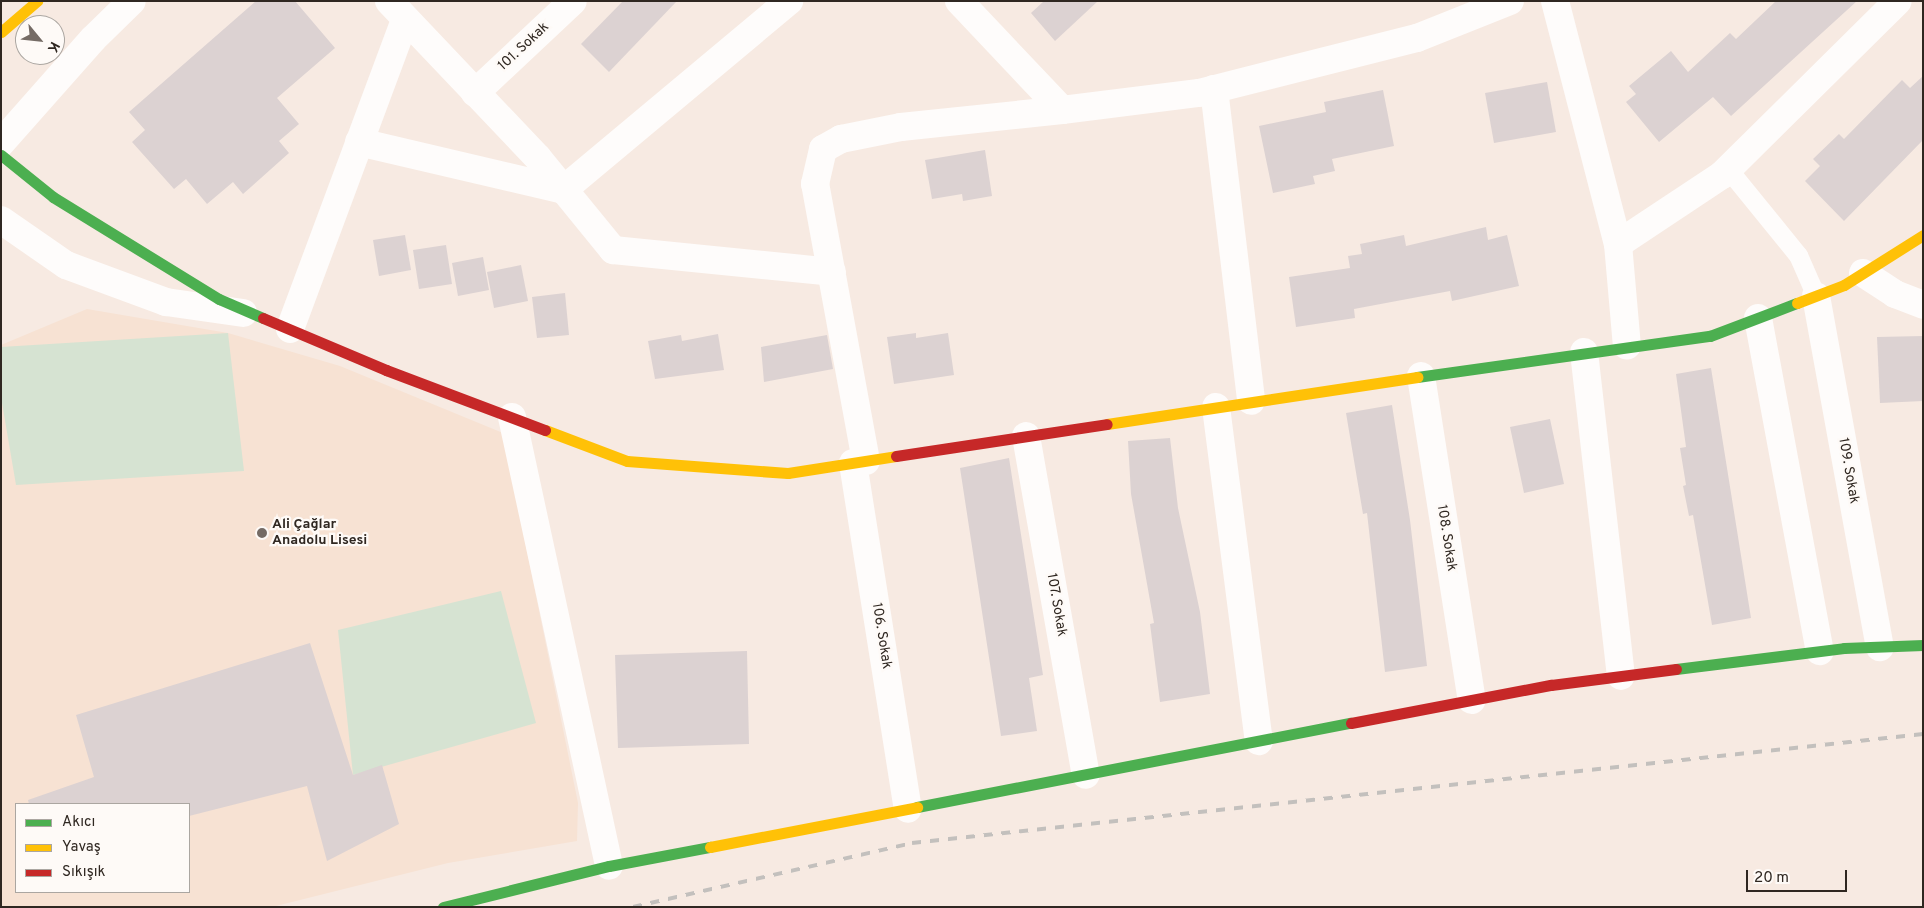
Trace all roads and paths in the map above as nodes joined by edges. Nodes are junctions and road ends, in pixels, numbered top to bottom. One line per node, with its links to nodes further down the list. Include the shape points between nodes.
1 (37, 1): 10 (street)
2 (132, 1): 15 (street, via 93,39)
3 (573, 1): 12 (street, 101. Sokak)
4 (789, 1): 18 (street)
5 (959, 1): 13 (street)
6 (1510, 1): 11 (street, 106. Sokak, via 1417,38)
7 (1555, 1): 21 (street)
8 (1898, 1): 17 (street)
9 (397, 10): 12 (street); 14 (street)
10 (1, 32)
11 (1214, 89): 13 (street, 106. Sokak); 32 (street)
12 (475, 94): 18 (street, via 538,158)
13 (1062, 110): 22 (street, 106. Sokak, via 901,127 841,139 823,150 815,184)
14 (359, 142): 18 (street); 28 (street)
15 (1, 143)
16 (1, 155): 26 (street, via 53,197 220,299)
17 (1728, 169): 21 (street); 24 (lane, via 1798,255)
18 (563, 190): 22 (street, via 613,250)
19 (1, 220): 26 (street, via 75,269 166,302)
20 (1923, 235): 23 (street)
21 (1618, 244): 29 (street)
22 (832, 272): 36 (street, 106. Sokak)
23 (1863, 273): 24 (street); 25 (street, via 1895,294)
24 (1816, 296): 27 (street); 38 (street, 109. Sokak)
25 (1923, 305)
26 (257, 315): 28 (street)
27 (1758, 318): 29 (street, via 1710,336); 39 (street)
28 (290, 329): 34 (street)
29 (1627, 346): 30 (street)
30 (1584, 352): 31 (street); 40 (street)
31 (1421, 376): 32 (street); 41 (street, 108. Sokak)
32 (1251, 401): 33 (street)
33 (1216, 407): 35 (street); 42 (street)
34 (512, 418): 36 (street, via 628,461 788,473); 45 (street)
35 (1026, 436): 36 (street); 43 (street, 107. Sokak)
36 (859, 462): 44 (street, 106. Sokak)
37 (1923, 645): 38 (street)
38 (1880, 647): 39 (street)
39 (1820, 652): 40 (street)
40 (1621, 676): 41 (street)
41 (1472, 700): 42 (street)
42 (1260, 741): 43 (street)
43 (1086, 775): 44 (street)
44 (908, 809): 45 (street)
45 (609, 866): 46 (street)
46 (443, 907)

